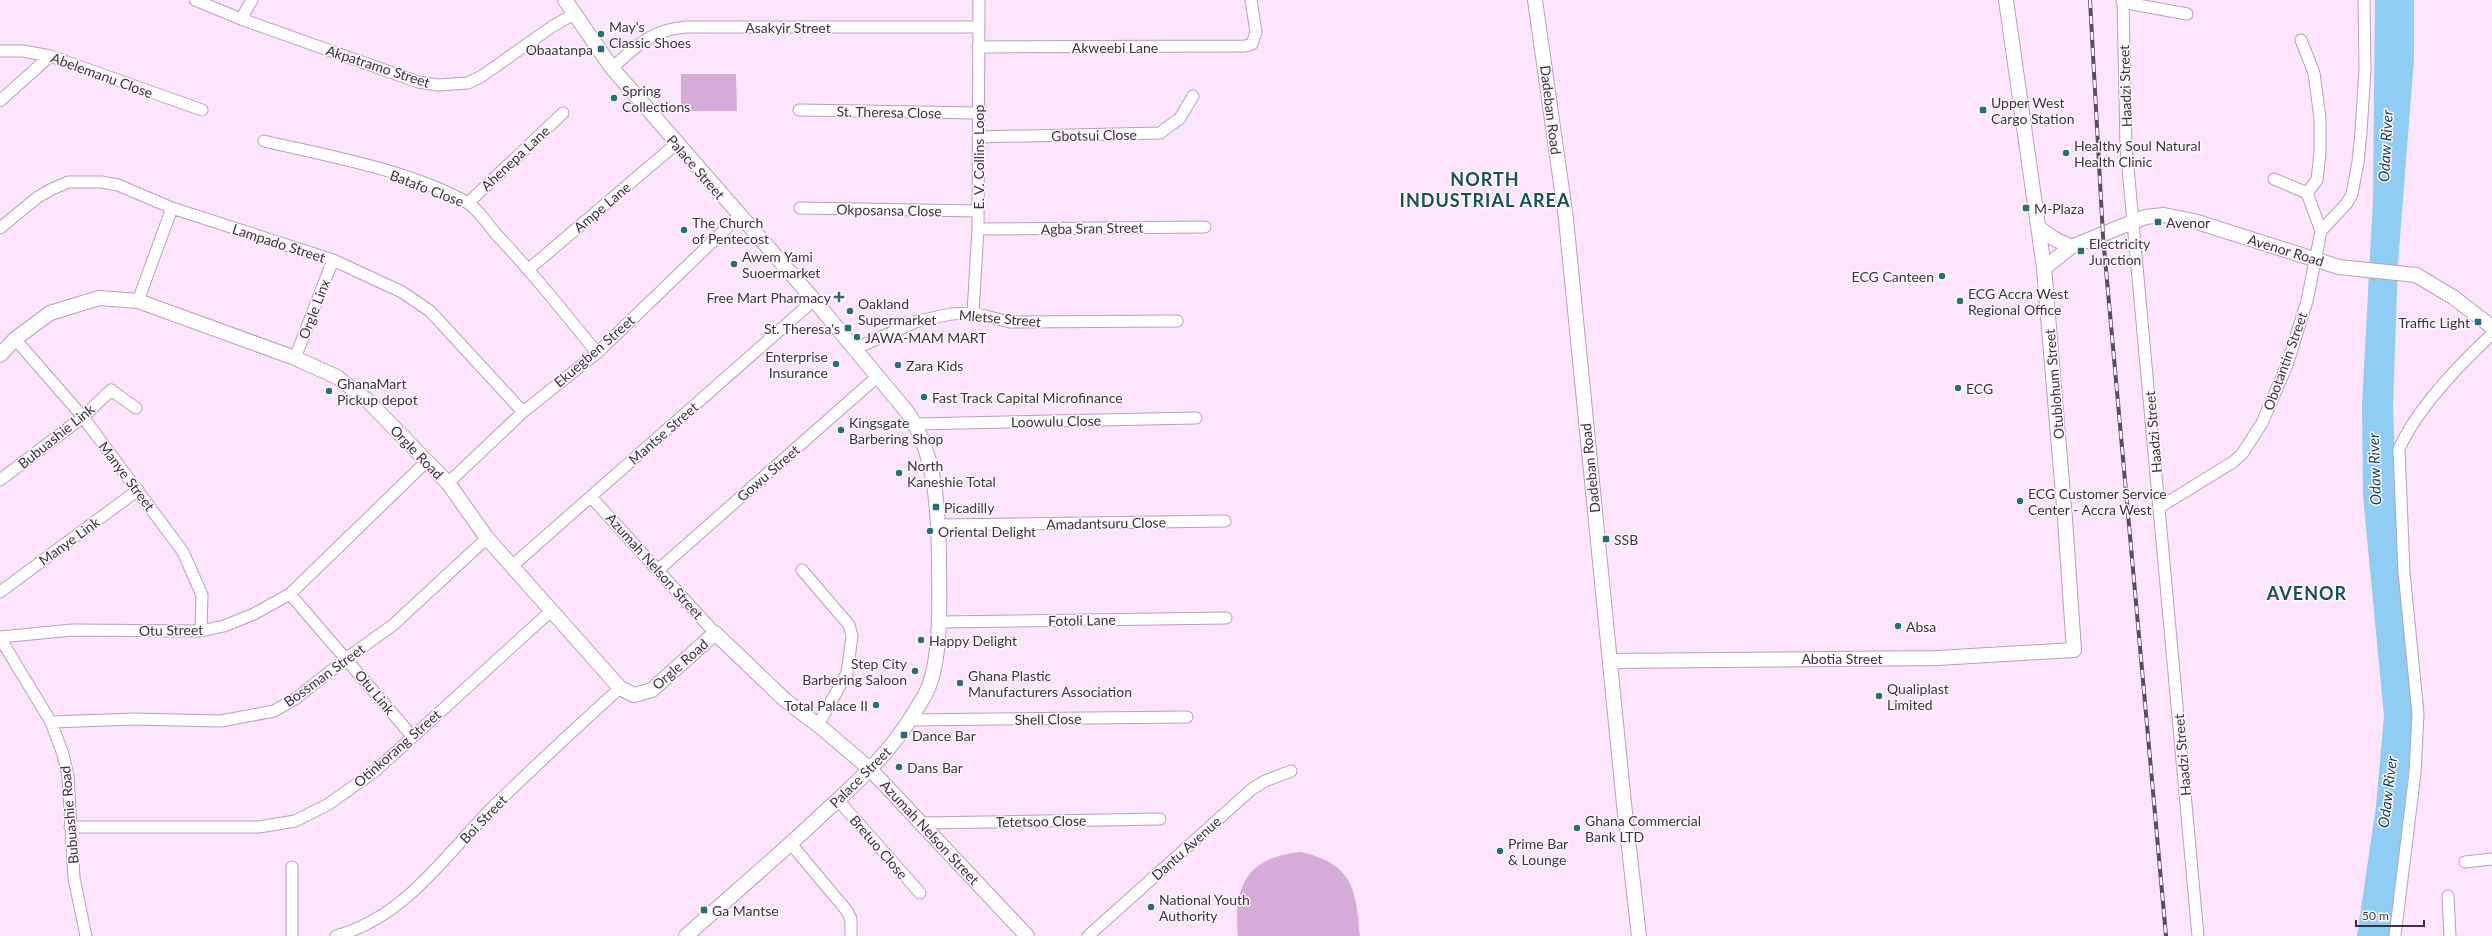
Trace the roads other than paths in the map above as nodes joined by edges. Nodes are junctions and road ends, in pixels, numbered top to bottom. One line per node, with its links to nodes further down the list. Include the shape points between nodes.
1 (195, 0): 12 (street, Akpatramo Street)
2 (252, 0): 12 (street)
3 (565, 0): 10 (street, Palace Street)
4 (979, 0): 13 (street, E. V. Collins Loop)
5 (1251, 0): 15 (street, Akweebi Lane, via 1256,32 1252,44 1241,47)
6 (1535, 0): 85 (street, Dadeban Road, via 1566,219)
7 (2006, 0): 38 (street, Otublohum Street)
8 (2364, 0): 40 (street, via 2365,69 2358,162 2352,194)
9 (2122, 1): 11 (street); 35 (street, Haadzi Street, via 2126,146)
10 (574, 14): 12 (street, Akpatramo Street, via 482,76 455,86 418,82); 18 (street, Palace Street)
11 (2187, 14)
12 (241, 19)
13 (978, 27): 15 (street, E. V. Collins Loop); 18 (street, Asakyir Street, via 667,29 646,38)
14 (2301, 40): 29 (street, via 2314,73 2320,118 2317,180)
15 (978, 46): 24 (street, E. V. Collins Loop)
16 (0, 51): 17 (street, Abelemanu Close, via 23,51)
17 (50, 56): 20 (street); 21 (street, Abelemanu Close)
18 (612, 68): 27 (street, Palace Street)
19 (1193, 96): 25 (street, Gbotsui Close, via 1180,118 1160,133)
20 (0, 101)
21 (202, 110)
22 (799, 110): 24 (street, St. Theresa Close)
23 (563, 113): 30 (street, Ahenepa Lane)
24 (978, 113): 25 (street, E. V. Collins Loop)
25 (978, 136): 33 (street, E. V. Collins Loop)
26 (264, 141): 30 (street, Batafo Close, via 387,172 422,183)
27 (676, 144): 34 (street, Palace Street); 45 (street, Ampe Lane)
28 (2274, 179): 29 (street)
29 (2307, 193): 40 (street)
30 (468, 203): 45 (street, Batafo Close)
31 (172, 208): 37 (street, Lampado Street, via 118,186 86,180 68,182 38,197); 42 (street, Lampado Street); 47 (street)
32 (800, 208): 33 (street, Okposansa Close)
33 (978, 211): 39 (street, E. V. Collins Loop)
34 (739, 216): 46 (street, Palace Street); 54 (street, Ekuegben Street)
35 (2133, 223): 41 (street, Avenor Road); 43 (street, Avenor Road, via 2152,216 2178,217); 68 (street, Haadzi Street, via 2138,254)
36 (1205, 227): 39 (street, Agba Sran Street)
37 (0, 228)
38 (2038, 228): 41 (street); 44 (street, Otublohum Street)
39 (978, 229): 48 (street, E. V. Collins Loop)
40 (2321, 231): 43 (street, Obotantin Street)
41 (2071, 247): 44 (street, Avenor Road)
42 (333, 260): 56 (street, Orgle Linx); 59 (street, Lampado Street, via 402,292 430,311)
43 (2315, 260): 50 (street, Avenor Road, via 2350,268 2406,273 2421,277 2453,297); 68 (street, Obotantin Street, via 2307,301 2287,365 2262,423 2250,443 2233,462)
44 (2044, 268): 83 (street, Otublohum Street)
45 (529, 269): 54 (street, Batafo Close)
46 (814, 300): 53 (street, Palace Street); 67 (street, Mantse Street)
47 (138, 301): 52 (street, Orgle Road, via 99,298 50,312); 56 (street, Orgle Road)
48 (973, 313): 49 (street, Mletse Street, via 1010,322); 53 (street, Mletse Street, via 918,320)
49 (1177, 321)
50 (2492, 328)
51 (2492, 334): 113 (street, via 2454,371 2406,434 2399,449 2404,572 2418,714 2415,773)
52 (15, 339): 55 (street, Orgle Road); 60 (street, Manye Street)
53 (854, 349): 57 (street, Palace Street)
54 (597, 353): 59 (street, Ekuegben Street)
55 (0, 355)
56 (295, 358): 63 (street, Orgle Road, via 338,377 366,398)
57 (878, 376): 62 (street, Palace Street); 73 (street, Gowu Street)
58 (136, 408): 60 (street, Bubuashie Link, via 111,390)
59 (523, 412): 65 (street, Ekuegben Street)
60 (83, 417): 64 (street, Bubuashie Link); 66 (street, Manye Street)
61 (1196, 418): 62 (street, Loowulu Close)
62 (916, 424): 70 (street, Palace Street, via 932,468)
63 (426, 462): 65 (street, Orgle Road); 76 (street, Otu Street)
64 (0, 480)
65 (448, 483): 71 (street, Orgle Road)
66 (138, 490): 75 (street, Manye Link); 80 (street, Manye Street, via 183,552 202,595)
67 (591, 496): 72 (street, Mantse Street); 73 (street, Azumah Nelson Street)
68 (2160, 507): 112 (street, Haadzi Street)
69 (1225, 521): 70 (street, Amadantsuru Close)
70 (938, 525): 79 (street, Palace Street)
71 (487, 538): 72 (street, Orgle Road); 84 (street, Bossman Street, via 393,625)
72 (512, 566): 77 (street, Orgle Road)
73 (658, 570): 81 (street, Azumah Nelson Street)
74 (802, 570): 90 (street, via 849,625 852,633 846,677)
75 (0, 592)
76 (290, 594): 80 (street, Otu Street, via 254,614 224,626); 84 (street, Otu Link)
77 (552, 610): 86 (street, Orgle Road); 91 (street, Otinkorang Street)
78 (1226, 618): 79 (street, Fotoli Lane)
79 (938, 622): 88 (street, Palace Street, via 931,682)
80 (200, 631): 82 (street, Otu Street, via 72,630)
81 (716, 633): 86 (street, Orgle Road, via 652,690 634,695); 90 (street, Azumah Nelson Street, via 785,700)
82 (0, 638): 89 (street, Bubuashie Road)
83 (2074, 650): 85 (street, Abotia Street, via 1938,658)
84 (346, 658): 89 (street, Bossman Street, via 295,699 274,711 221,721 134,719); 91 (street, Otu Link)
85 (1610, 661): 111 (street, Dadeban Road)
86 (620, 688): 106 (street, Boi Street, via 494,805 409,896 375,919)
87 (1187, 717): 88 (street, Shell Close)
88 (910, 720): 92 (street, Palace Street)
89 (51, 722): 97 (street, Bubuashie Road, via 68,776)
90 (818, 725): 92 (street, Azumah Nelson Street)
91 (412, 736): 97 (street, Otinkorang Street, via 374,772 327,805 295,821 259,827)
92 (871, 770): 94 (street, Palace Street); 96 (street, Azumah Nelson Street)
93 (1291, 771): 110 (street, Dantu Avenue, via 1252,789)
94 (838, 800): 98 (street, Palace Street); 102 (street, Bretuo Close)
95 (1160, 819): 96 (street, Tetetsoo Close)
96 (922, 823): 109 (street, Azumah Nelson Street)
97 (70, 827): 104 (street, Bubuashie Road, via 74,878)
98 (791, 844): 107 (street, Palace Street); 108 (street, via 848,911 851,919)
99 (2492, 859): 100 (street)
100 (2464, 862)
101 (292, 867): 105 (street)
102 (920, 893)
103 (2448, 896): 114 (street)
104 (86, 936)
105 (292, 936)
106 (336, 936)
107 (686, 936)
108 (851, 936)
109 (1027, 936)
110 (1088, 936)
111 (1639, 936)
112 (2198, 936)
113 (2395, 936)
114 (2450, 936)

